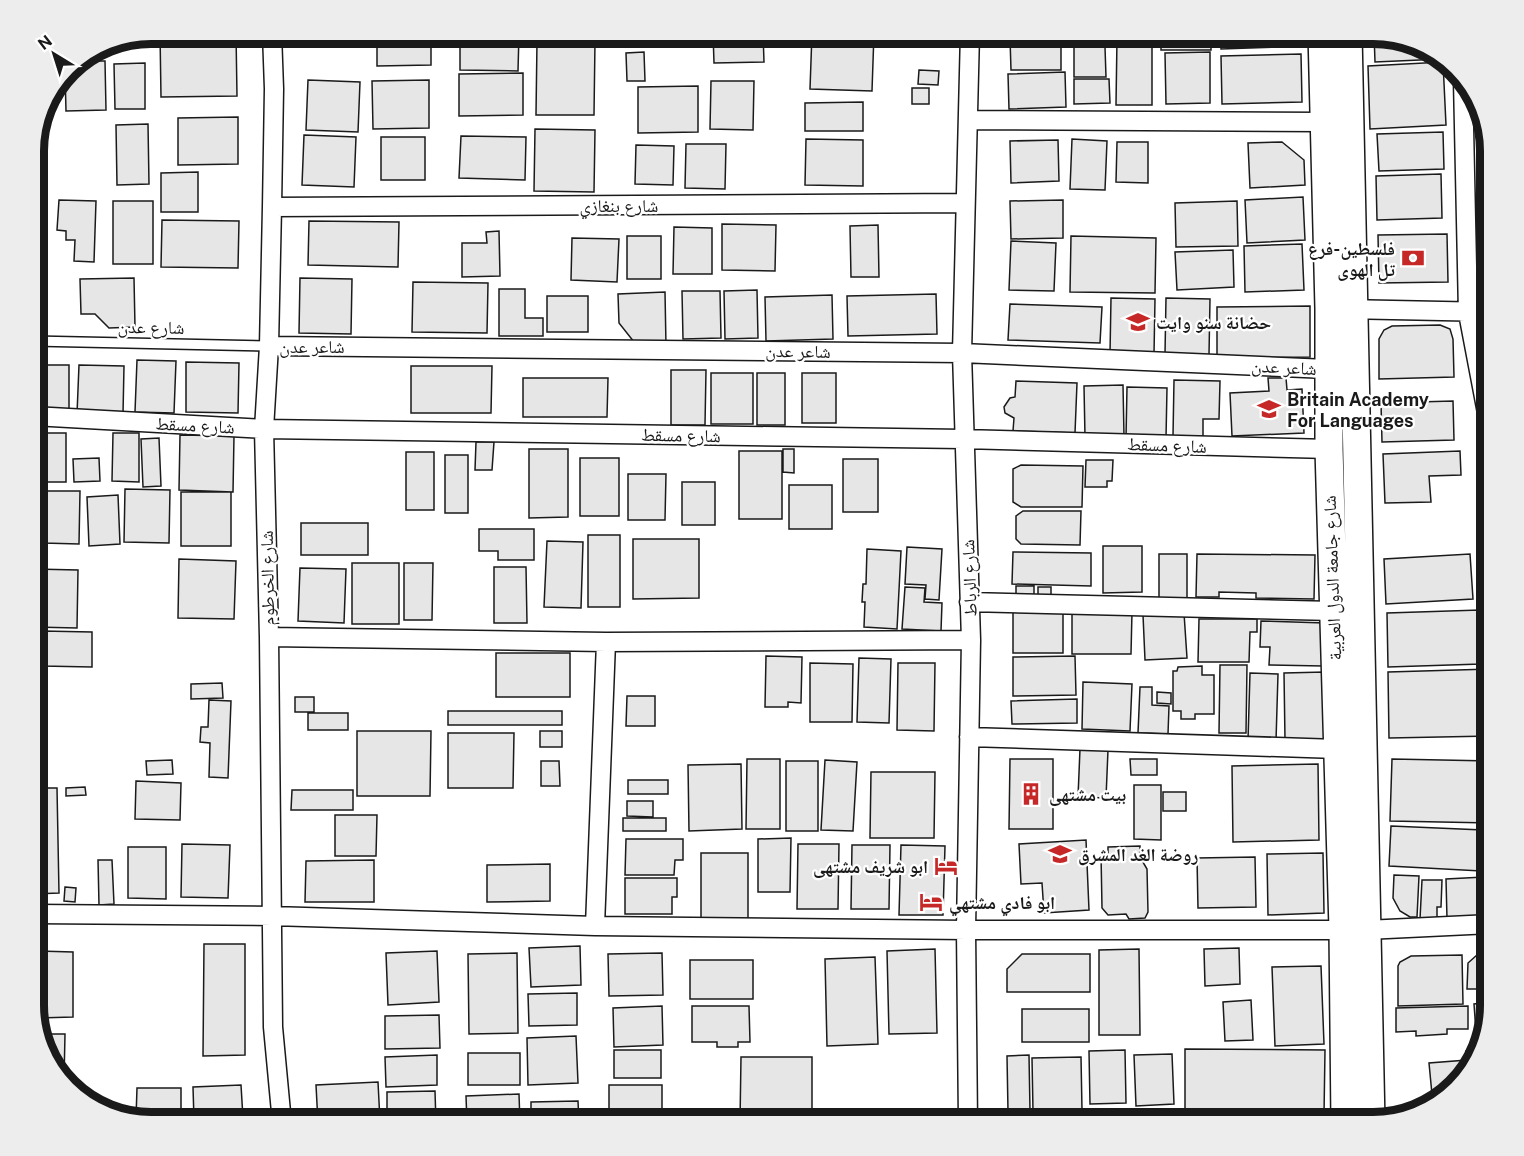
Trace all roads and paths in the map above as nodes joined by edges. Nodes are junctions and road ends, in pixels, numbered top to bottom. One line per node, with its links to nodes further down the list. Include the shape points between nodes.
1 (272, 44): 9 (street, شارع الخرطوم)
2 (970, 44): 6 (street, شارع الرباط)
3 (1322, 44): 7 (main road, شارع جامعة الدول العربية)
4 (1348, 44): 11 (main road, شارع جامعة الدول العربية)
5 (1463, 93): 13 (street)
6 (968, 120): 7 (street); 8 (street, شارع الرباط)
7 (1323, 122): 10 (main road, شارع جامعة الدول العربية)
8 (965, 203): 9 (street, شارع بنغازي); 16 (street, شارع الرباط)
9 (272, 207): 15 (street, شارع الخرطوم)
10 (1329, 309): 11 (street); 17 (main road, شارع جامعة الدول العربية)
11 (1356, 310): 13 (street); 35 (main road, شارع جامعة الدول العربية)
12 (1480, 312): 13 (street)
13 (1468, 313): 18 (street)
14 (44, 341): 15 (lane, شارع عدن)
15 (269, 346): 16 (street, شاعر عدن); 20 (street, شارع الخرطوم)
16 (962, 353): 17 (street, شاعر عدن); 21 (street, شارع الرباط)
17 (1328, 369): 22 (main road, شارع جامعة الدول العربية)
18 (1480, 376)
19 (44, 417): 20 (street, شارع مسقط)
20 (264, 429): 21 (street, شارع مسقط); 25 (street, شارع الخرطوم)
21 (963, 439): 22 (street, شارع مسقط); 23 (street, شارع الرباط)
22 (1329, 449): 24 (main road, شارع جامعة الدول العربية)
23 (969, 602): 24 (street); 26 (street, شارع الرباط)
24 (1333, 611): 29 (main road, شارع جامعة الدول العربية)
25 (269, 637): 27 (street); 31 (street, شارع الخرطوم)
26 (971, 640): 27 (street); 28 (street, شارع الرباط)
27 (606, 642): 33 (street)
28 (969, 737): 29 (street); 34 (street, شارع الرباط)
29 (1337, 749): 35 (main road, شارع جامعة الدول العربية)
30 (44, 914): 31 (street)
31 (272, 916): 33 (street); 36 (street, شارع الخرطوم, via 273,1027)
32 (1480, 924): 35 (street)
33 (595, 926): 34 (street)
34 (966, 930): 35 (street); 37 (street, شارع الرباط)
35 (1355, 930): 38 (main road, شارع جامعة الدول العربية); 39 (main road, شارع جامعة الدول العربية)
36 (281, 1112)
37 (968, 1112)
38 (1345, 1112)
39 (1370, 1112)

